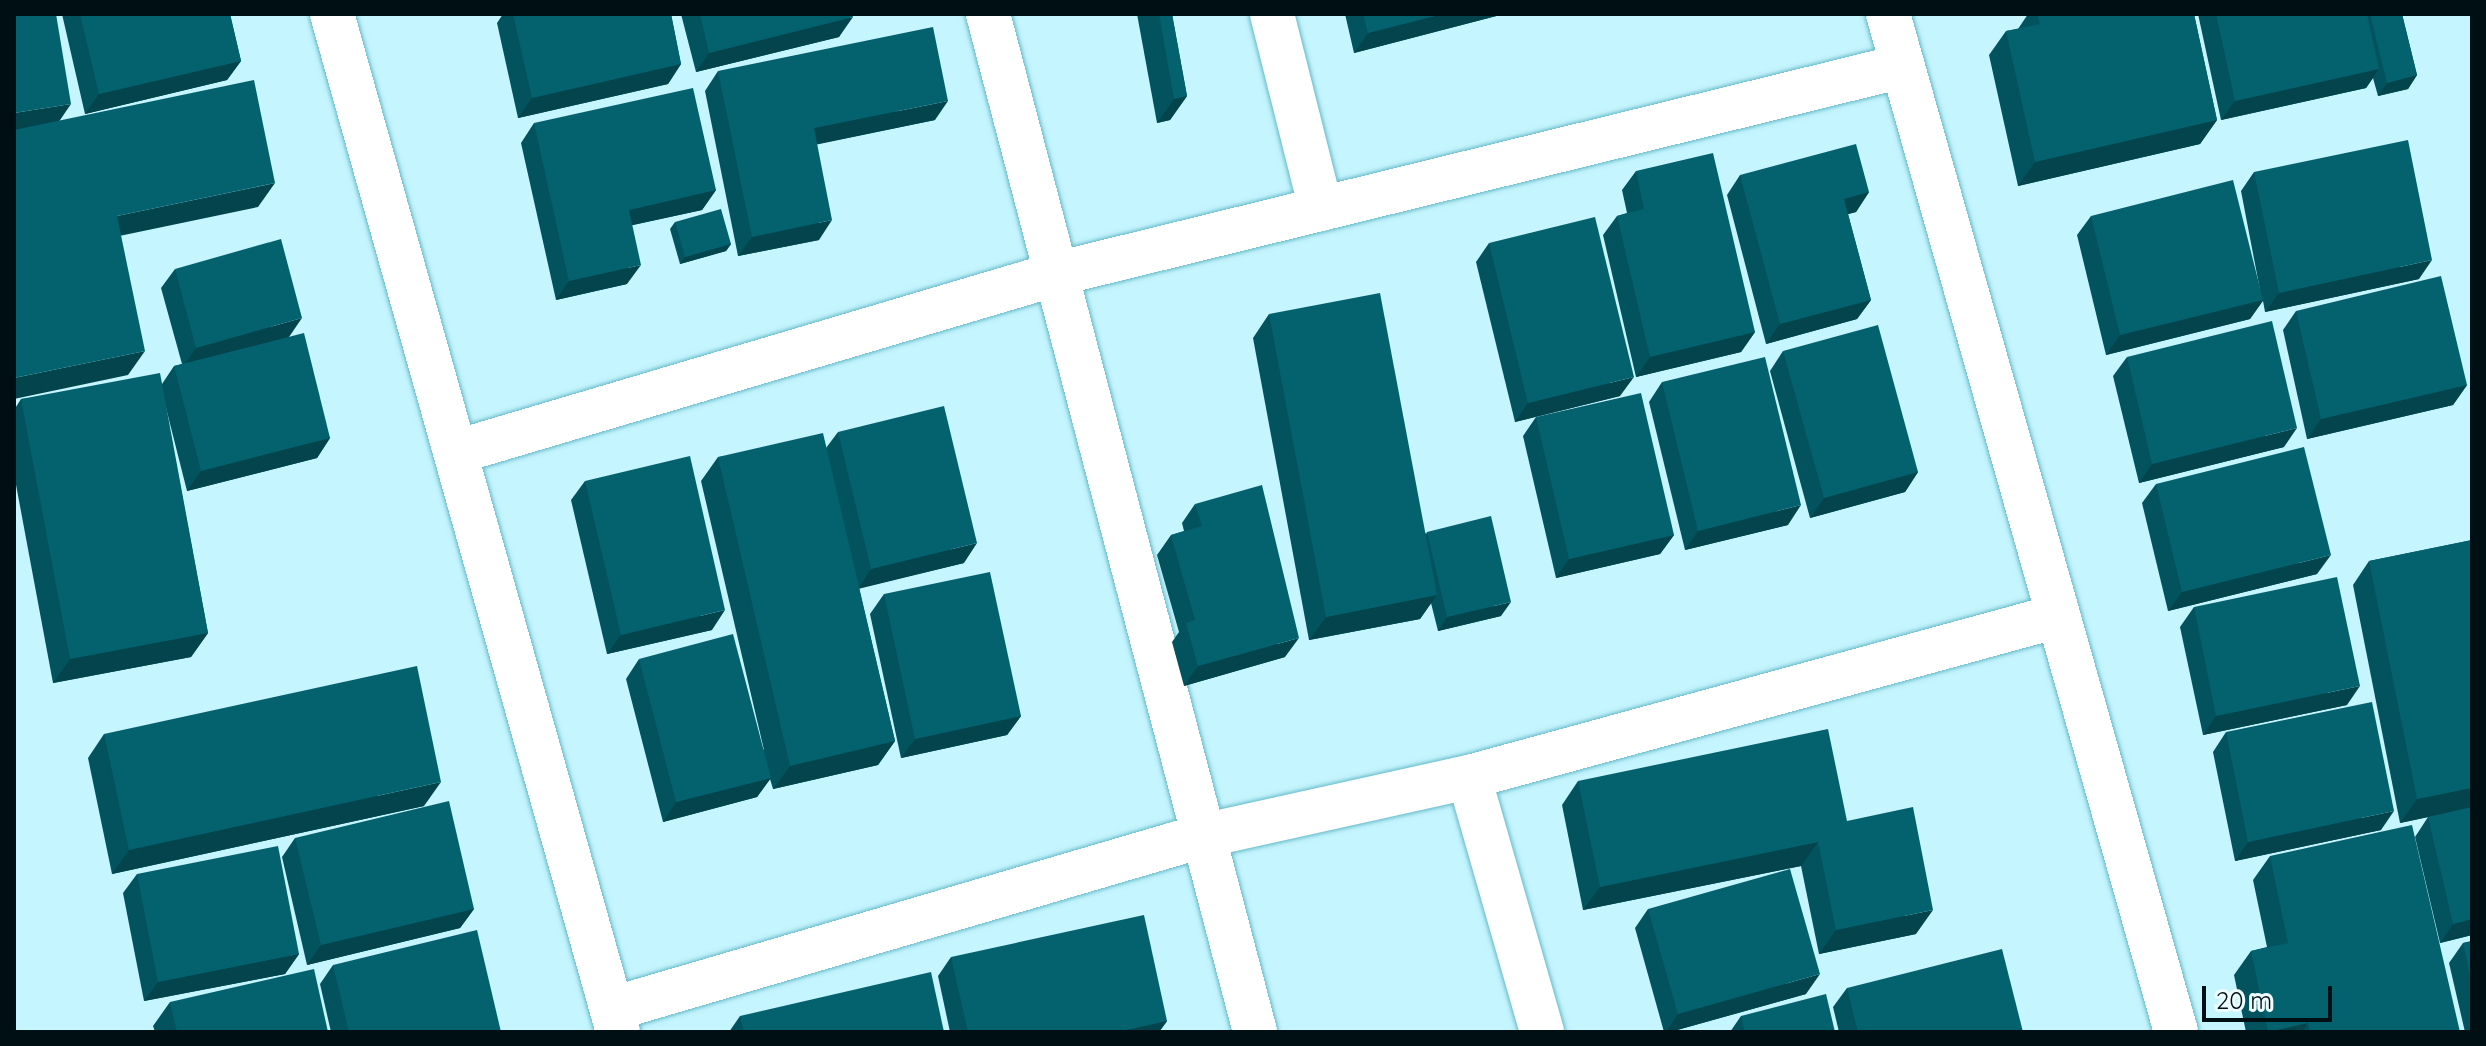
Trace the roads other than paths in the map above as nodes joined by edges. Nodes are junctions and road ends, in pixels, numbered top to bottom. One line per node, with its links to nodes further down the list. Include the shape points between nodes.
1 (332, 14): 8 (street)
2 (988, 14): 7 (street)
3 (1272, 14): 6 (street)
4 (1888, 14): 5 (street)
5 (1903, 66): 6 (street); 9 (street)
6 (1321, 209): 7 (street)
7 (1056, 274): 8 (street); 11 (street)
8 (456, 452): 12 (street)
9 (2058, 616): 10 (street); 15 (street)
10 (1469, 777): 11 (street); 14 (street)
11 (1202, 836): 12 (street); 13 (street)
12 (615, 1020)
13 (1255, 1032)
14 (1542, 1032)
15 (2176, 1032)

